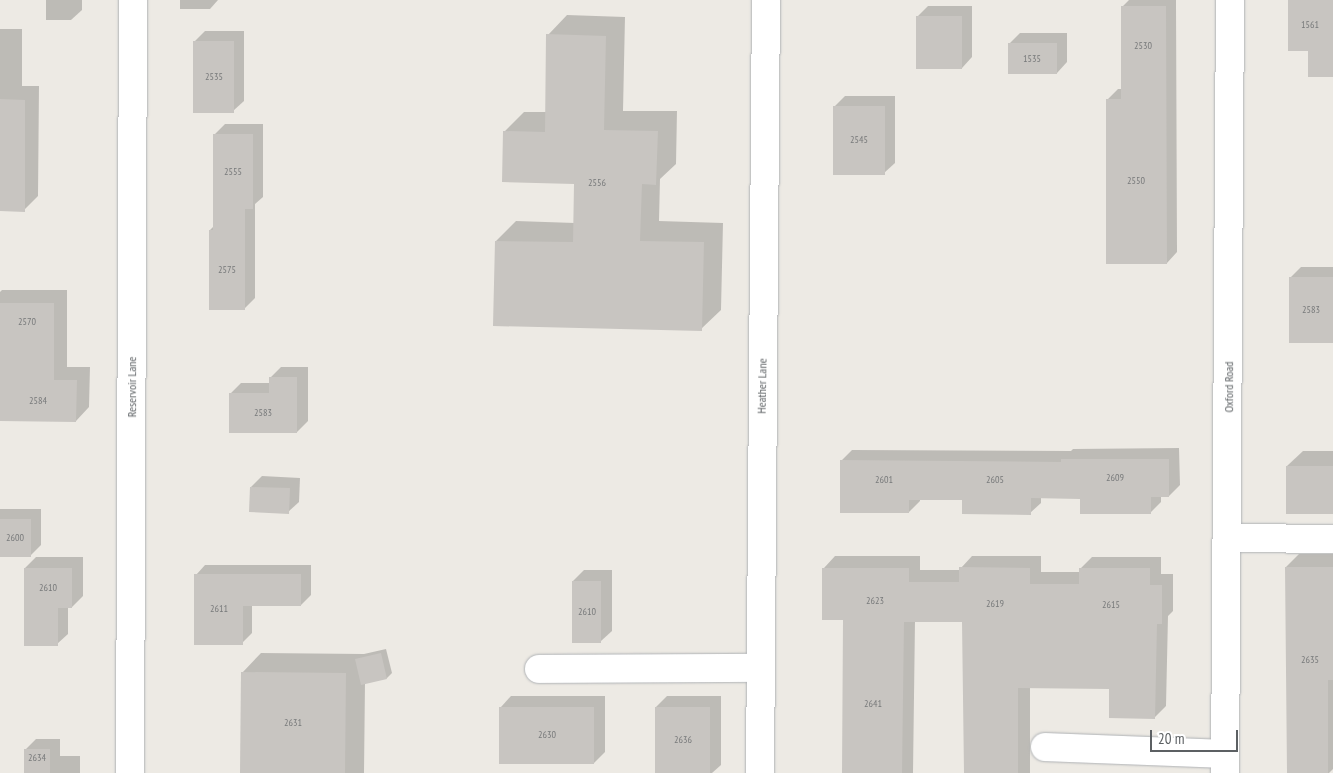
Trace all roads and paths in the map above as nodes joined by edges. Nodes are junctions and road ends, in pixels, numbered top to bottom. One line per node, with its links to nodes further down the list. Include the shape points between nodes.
1 (133, 0): 10 (street, Reservoir Lane)
2 (766, 0): 6 (street, Heather Lane)
3 (1230, 0): 4 (street, Oxford Road)
4 (1228, 538): 5 (street); 9 (street, Oxford Road)
5 (1333, 539)
6 (760, 668): 7 (street); 11 (street, Heather Lane)
7 (539, 669)
8 (1045, 747): 9 (street)
9 (1225, 764)
10 (130, 773)
11 (760, 773)

